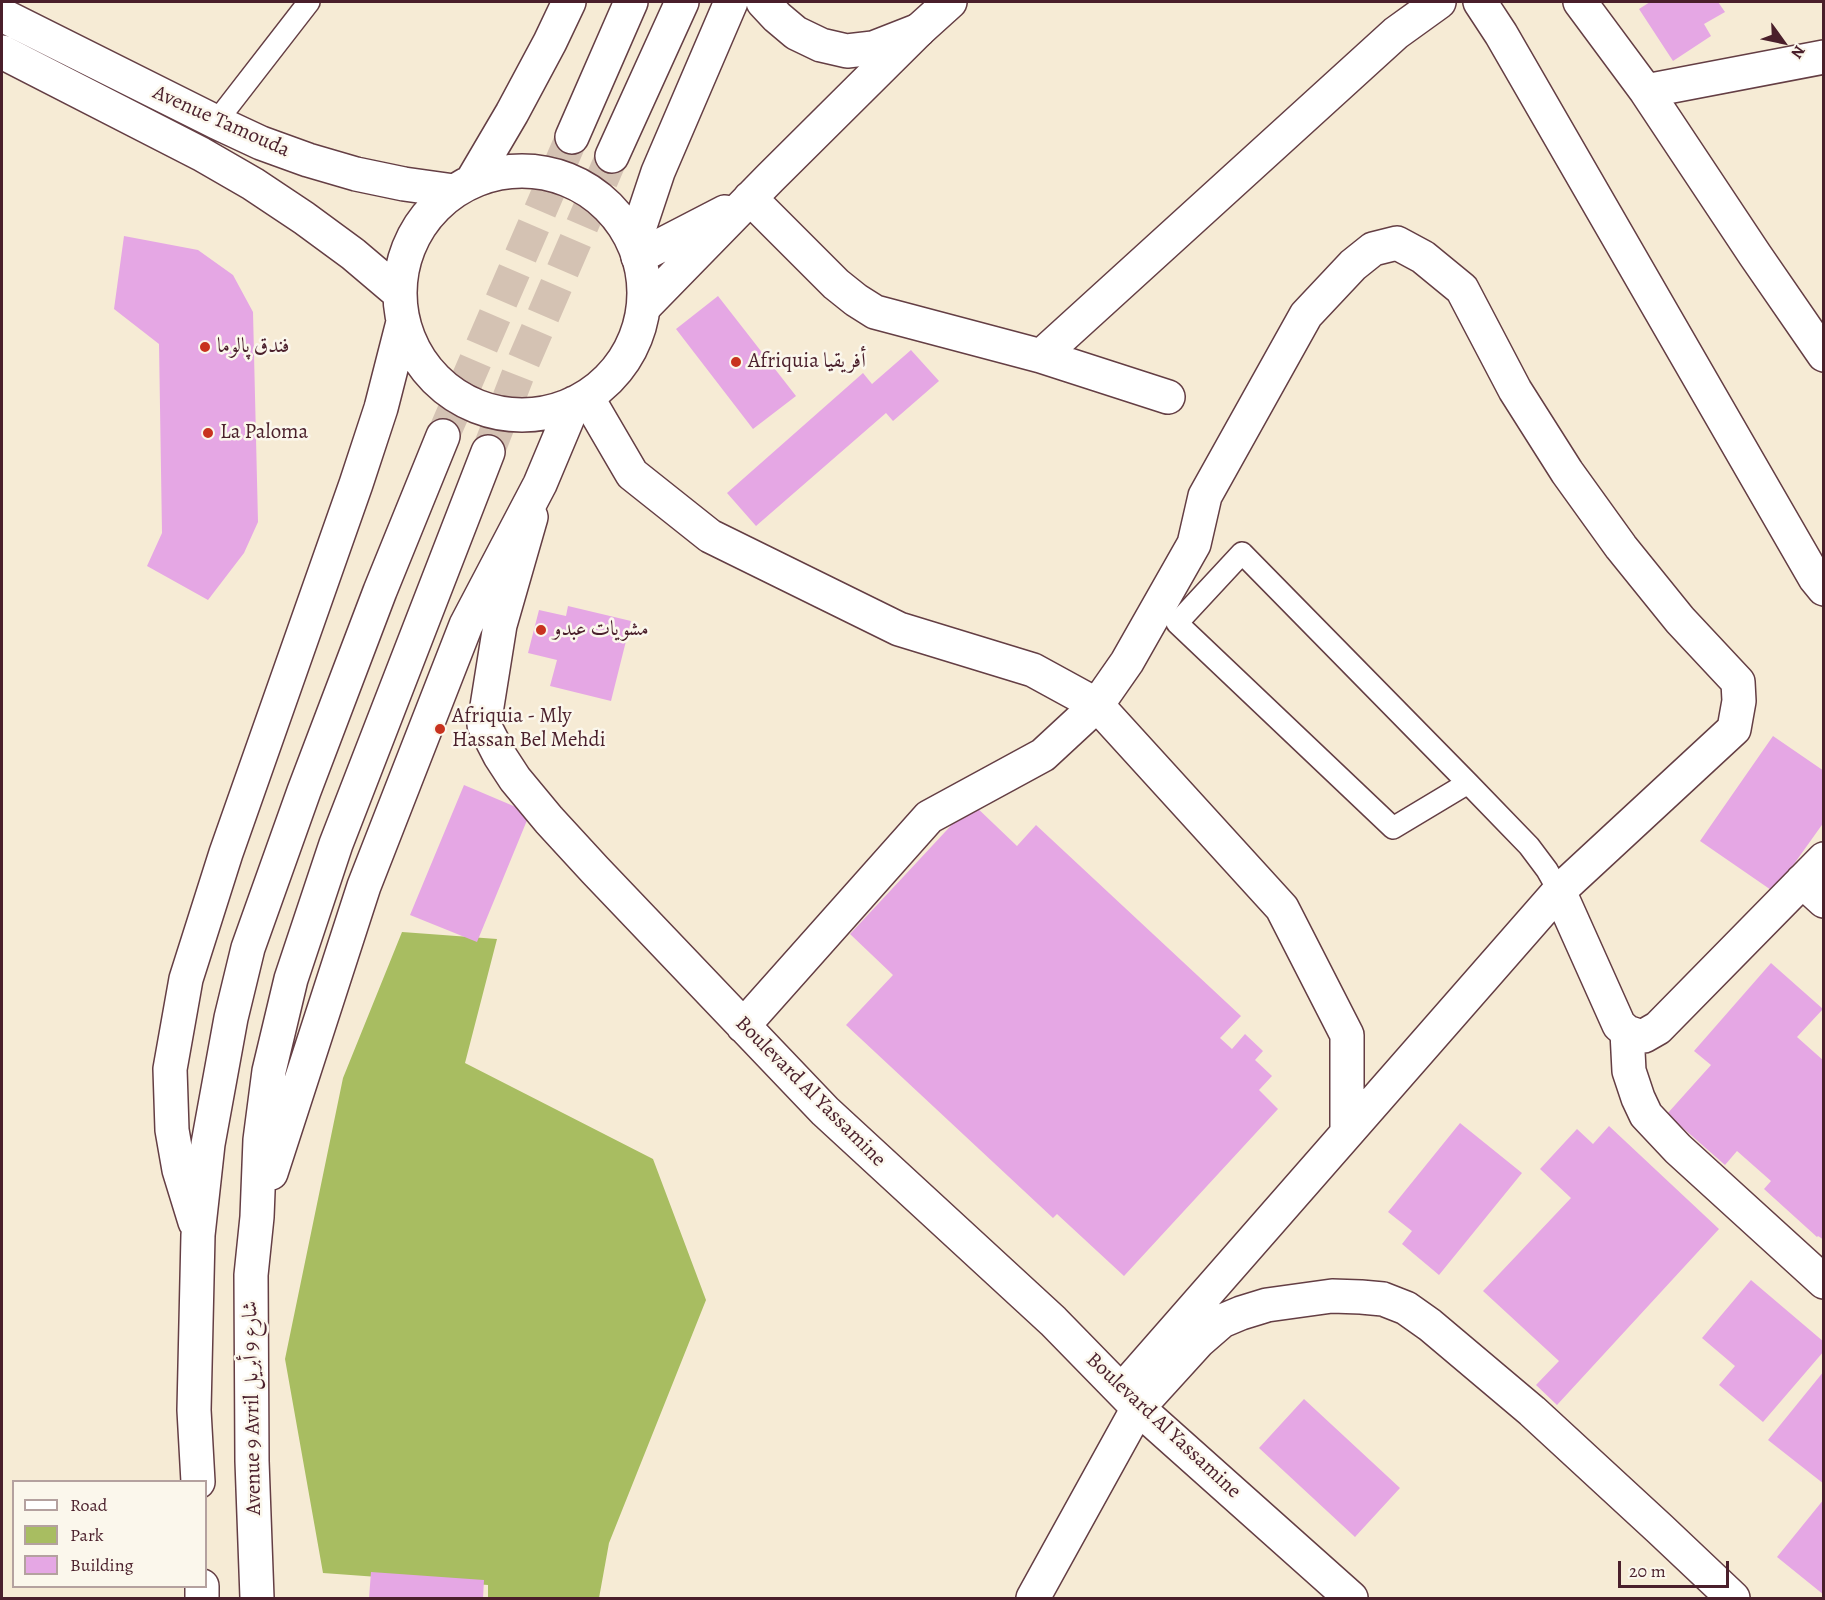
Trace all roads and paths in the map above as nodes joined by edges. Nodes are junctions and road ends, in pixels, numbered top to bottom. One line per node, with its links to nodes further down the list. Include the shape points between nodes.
1 (309, 2): 16 (lane)
2 (569, 2): 19 (main road, via 523,92)
3 (631, 2): 17 (main road)
4 (682, 2): 18 (main road)
5 (731, 2): 21 (main road, via 658,172)
6 (763, 2): 12 (main road, via 796,33 847,51 873,48)
7 (950, 2): 12 (main road)
8 (1438, 2): 25 (main road, via 1396,33)
9 (1480, 2): 31 (main road)
10 (1580, 2): 15 (main road)
11 (2, 15): 16 (main road, Avenue Tamouda)
12 (919, 30): 20 (main road)
13 (2, 52): 22 (main road, Avenue Tamouda, via 253,184 353,254)
14 (1824, 57): 15 (main road)
15 (1646, 91): 24 (main road)
16 (216, 122): 19 (main road, Avenue Tamouda, via 261,143 356,174 404,184)
17 (572, 137)
18 (612, 156)
19 (463, 186): 21 (main road, via 510,171 548,173 584,188 614,212); 22 (main road, via 422,223 406,256)
20 (750, 198): 21 (main road); 23 (main road); 25 (main road, via 836,284 876,312)
21 (636, 251): 23 (main road, via 643,275)
22 (401, 307): 27 (main road, via 417,357 442,387 476,407 513,415 552,412); 40 (main road, via 381,408 364,462 226,853 186,980 171,1070 172,1130 178,1170)
23 (644, 307): 27 (main road, via 634,342 615,373)
24 (1824, 355)
25 (1041, 356): 26 (main road)
26 (1168, 397)
27 (581, 400): 30 (main road); 32 (main road, via 632,474 710,536 899,629 1033,670)
28 (443, 436): 40 (main road, via 367,624 248,948 208,1144)
29 (488, 452): 39 (main road, via 336,844 291,979 269,1071 260,1140)
30 (540, 484): 36 (main road, Boulevard Al Yassamine, via 500,625 484,724 515,779 549,820); 39 (main road, via 466,625 364,886)
31 (1824, 589)
32 (1097, 705): 35 (main road, via 1127,662 1194,544 1205,496 1306,315 1373,249 1397,243 1423,257 1462,289 1515,390 1567,472 1680,620 1738,682 1734,729); 36 (main road, via 1042,755 928,817); 38 (main road, via 1282,908 1347,1035)
33 (1468, 783): 33 (lane, via 1393,828 1177,623 1242,553); 35 (lane, via 1529,846)
34 (1816, 881): 37 (main road, via 1658,1028 1644,1036)
35 (1559, 891): 37 (main road, via 1619,1025); 38 (main road)
36 (743, 1026): 42 (main road, Boulevard Al Yassamine, via 825,1111 1053,1321)
37 (1627, 1032): 41 (main road, via 1629,1071 1646,1115 1677,1149)
38 (1347, 1133): 42 (main road)
39 (257, 1217): 45 (main road, Avenue 9 Avril شارع 9 أبريل, via 251,1287)
40 (198, 1235): 43 (main road, via 194,1410)
41 (1824, 1282)
42 (1130, 1399): 44 (main road); 46 (main road, Boulevard Al Yassamine); 47 (main road, via 1222,1321 1267,1305 1332,1296 1383,1299 1406,1308 1430,1325 1532,1411)
43 (198, 1480)
44 (1038, 1596)
45 (258, 1599)
46 (1351, 1599)
47 (1733, 1599)

